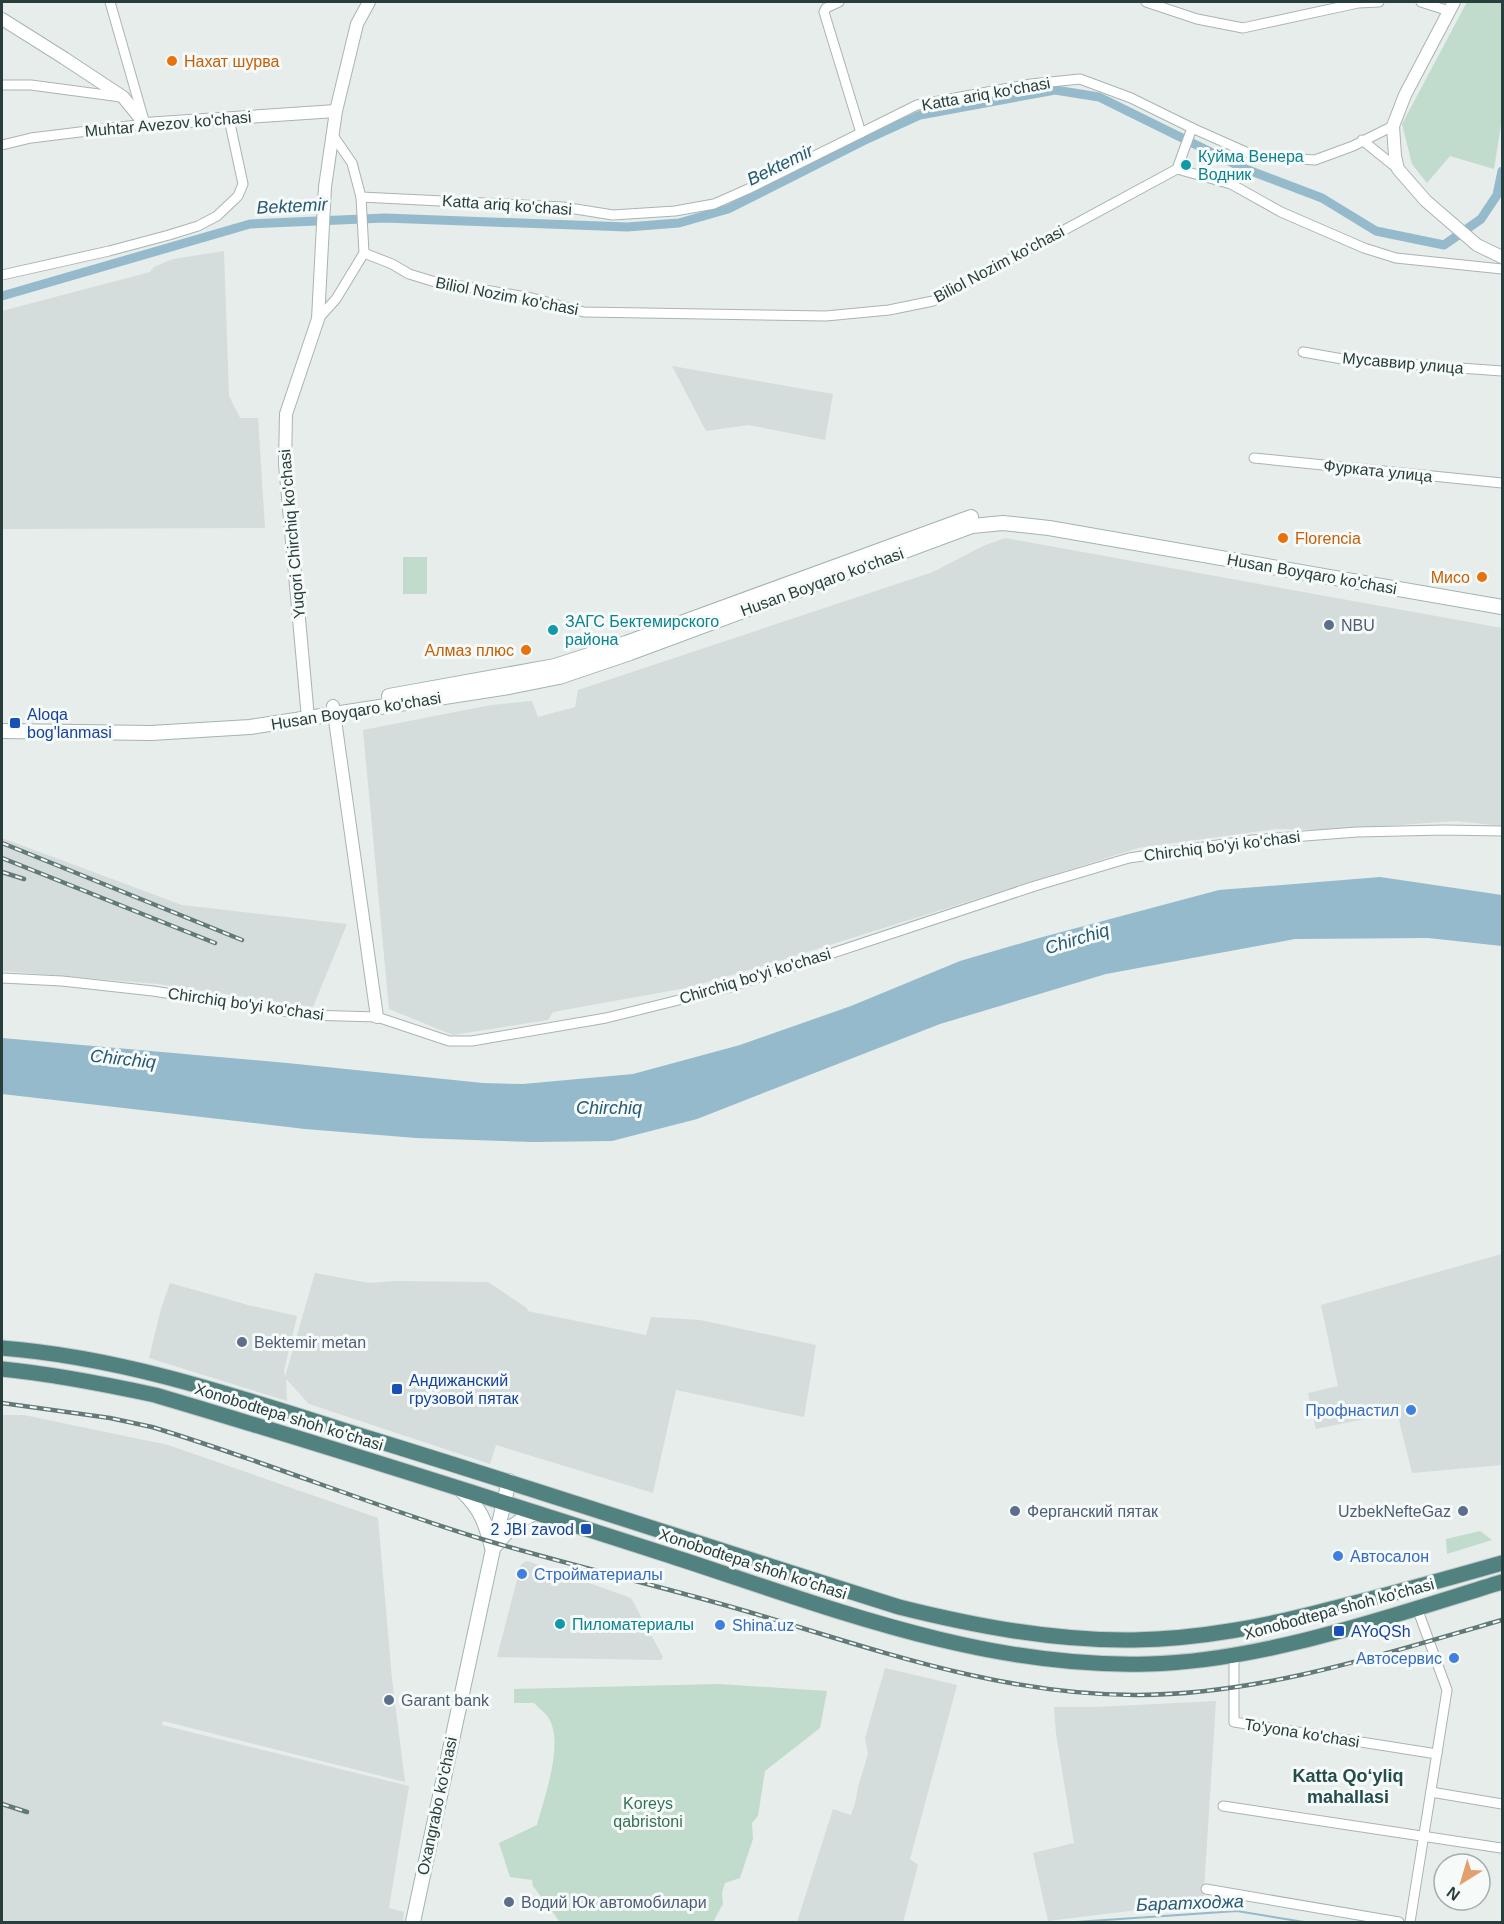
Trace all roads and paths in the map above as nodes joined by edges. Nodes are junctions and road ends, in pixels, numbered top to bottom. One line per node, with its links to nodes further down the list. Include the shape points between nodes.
1 (110, 2): 13 (street)
2 (369, 2): 11 (street, Yuqori Chirchiq ko'chasi, via 357,24)
3 (839, 2): 16 (street, via 824,12)
4 (1146, 2): 5 (street, via 1197,19 1243,28)
5 (1379, 2)
6 (1421, 2): 7 (street)
7 (1451, 6): 14 (street)
8 (2, 19): 10 (street)
9 (2, 86): 10 (street, via 31,85)
10 (123, 97): 13 (street)
11 (336, 111): 12 (street, Muhtar Avezov ko'chasi); 17 (street, Yuqori Chirchiq ko'chasi)
12 (230, 118): 13 (street, Muhtar Avezov ko'chasi); 26 (street, via 243,184 237,196 216,216 169,235)
13 (145, 124): 19 (street, Muhtar Avezov ko'chasi)
14 (1393, 126): 18 (street, Katta ariq ko'chasi); 21 (street)
15 (1192, 128): 16 (street, Katta ariq ko'chasi, via 1131,98 1080,79 917,105); 18 (street, Katta ariq ko'chasi, via 1255,156 1315,160); 20 (street)
16 (861, 133): 22 (street, Katta ariq ko'chasi, via 714,204 655,214 613,215 563,207)
17 (332, 134): 22 (street, via 352,163); 27 (street, Yuqori Chirchiq ko'chasi)
18 (1362, 140): 21 (street)
19 (2, 145)
20 (1177, 169): 23 (street, Biliol Nozim ko'chasi, via 933,301 890,310 826,316 584,312 532,298 432,281); 25 (street, via 1231,184 1281,212 1396,258)
21 (1398, 169): 24 (street, via 1426,201 1477,245)
22 (362, 197): 23 (street)
23 (364, 253): 27 (street)
24 (1503, 257)
25 (1503, 269)
26 (2, 275)
27 (318, 320): 36 (street, Yuqori Chirchiq ko'chasi, via 286,414 284,441)
28 (1303, 352): 29 (street, Мусаввир улица, via 1348,360)
29 (1503, 371)
30 (1254, 458): 31 (street, Фурката улица)
31 (1503, 483)
32 (1503, 598): 34 (main road, Husan Boyqaro ko'chasi, via 1017,514 993,514 969,517)
33 (1503, 607): 34 (main road, Husan Boyqaro ko'chasi, via 1049,528 993,523 972,526)
34 (628, 648): 35 (main road, Husan Boyqaro ko'chasi, via 559,677)
35 (334, 710): 36 (main road, Husan Boyqaro ko'chasi); 42 (street)
36 (308, 714): 38 (main road, Husan Boyqaro ko'chasi)
37 (2, 723): 38 (main road, Husan Boyqaro ko'chasi)
38 (151, 728): 39 (main road, Husan Boyqaro ko'chasi)
39 (2, 731)
40 (1503, 831): 42 (street, Chirchiq bo'yi ko'chasi, via 1334,834 1252,840 1129,858 727,988 606,1018 480,1040 449,1041)
41 (2, 978): 42 (street, Chirchiq bo'yi ko'chasi, via 153,991 308,1015)
42 (377, 1017)
43 (2, 1348): 45 (highway, Xonobodtepa shoh ko'chasi, via 113,1364 166,1377)
44 (2, 1368): 46 (highway, Xonobodtepa shoh ko'chasi, via 155,1395)
45 (509, 1481): 47 (main road, Oxangrabo ko'chasi); 53 (highway, Xonobodtepa shoh ko'chasi, via 899,1607)
46 (462, 1491): 47 (highway, Xonobodtepa shoh ko'chasi); 49 (main road, Oxangrabo ko'chasi, via 483,1517)
47 (504, 1504): 48 (highway, Xonobodtepa shoh ko'chasi); 49 (main road, Oxangrabo ko'chasi)
48 (535, 1513): 49 (main road, Oxangrabo ko'chasi, via 509,1528); 55 (highway, Xonobodtepa shoh ko'chasi, via 893,1627)
49 (493, 1549): 64 (main road, Oxangrabo ko'chasi)
50 (1503, 1563): 54 (highway, Xonobodtepa shoh ko'chasi)
51 (1503, 1582): 52 (highway, Xonobodtepa shoh ko'chasi)
52 (1418, 1608): 56 (highway, Xonobodtepa shoh ko'chasi); 57 (street, via 1447,1690)
53 (954, 1620): 54 (highway, Xonobodtepa shoh ko'chasi, via 1111,1640); 55 (highway)
54 (1238, 1631): 56 (highway)
55 (950, 1641): 56 (highway, Xonobodtepa shoh ko'chasi, via 979,1650 1112,1664 1182,1662)
56 (1239, 1654): 57 (street, To'yona ko'chasi, via 1233,1722)
57 (1437, 1754): 58 (street)
58 (1431, 1792): 59 (street); 61 (street)
59 (1503, 1804)
60 (1223, 1806): 61 (street)
61 (1424, 1836): 62 (street); 66 (street)
62 (1501, 1848)
63 (1206, 1889): 65 (street)
64 (413, 1923)
65 (1399, 1923)
66 (1410, 1923)

